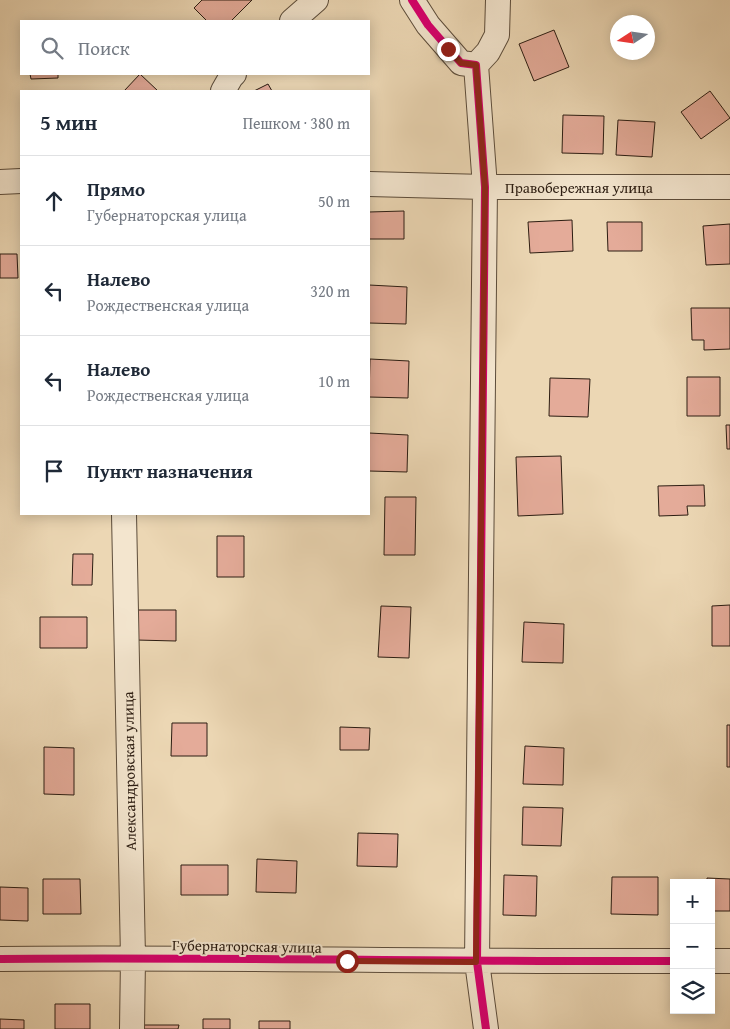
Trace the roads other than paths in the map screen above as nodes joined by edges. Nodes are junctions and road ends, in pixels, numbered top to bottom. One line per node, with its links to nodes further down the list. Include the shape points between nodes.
1 (316, 0): 4 (street)
2 (412, 0): 5 (street, via 428,25 461,63)
3 (498, 0): 5 (street, via 498,35)
4 (293, 20)
5 (476, 65): 12 (street)
6 (233, 75): 7 (street)
7 (224, 90)
8 (20, 181): 9 (street)
9 (0, 182)
10 (370, 184): 12 (street, Правобережная улица)
11 (730, 187): 12 (street, Правобережная улица)
12 (485, 188): 19 (street)
13 (124, 515): 14 (street, Александровская улица)
14 (133, 958): 15 (street, Губернаторская улица); 19 (street, Губернаторская улица); 20 (street, Александровская улица)
15 (0, 959)
16 (730, 960): 18 (street)
17 (670, 961): 19 (street, Губернаторская улица)
18 (715, 961)
19 (476, 962): 21 (street)
20 (132, 1029)
21 (486, 1029)

